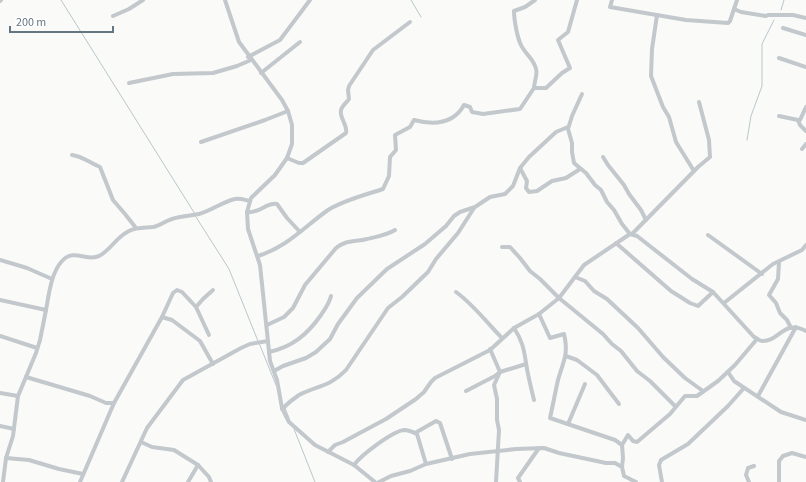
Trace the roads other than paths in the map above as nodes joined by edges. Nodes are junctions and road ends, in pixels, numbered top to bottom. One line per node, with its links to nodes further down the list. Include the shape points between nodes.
1 (143, 0): 10 (street)
2 (225, 0): 16 (street, via 238,42)
3 (310, 0): 16 (street, via 280,40)
4 (535, 0): 21 (street, via 514,11 521,45 534,63 537,72)
5 (577, 0): 21 (street, via 568,32 558,40 570,68 546,88)
6 (612, 0): 9 (street, via 610,7)
7 (737, 0): 8 (street)
8 (734, 9): 9 (street, via 728,23); 11 (street, via 759,15 793,15)
9 (657, 15): 38 (street, via 651,76 669,117 676,142)
10 (112, 16)
11 (806, 18)
12 (410, 22): 34 (street, via 373,50 349,86 349,99 341,113 347,128 346,133 304,163)
13 (783, 28): 14 (street)
14 (806, 35)
15 (300, 42): 19 (street)
16 (250, 58): 19 (street); 20 (street, via 237,66 213,72 173,74)
17 (779, 58): 18 (street)
18 (806, 68)
19 (261, 73): 25 (street)
20 (129, 83)
21 (534, 88): 45 (street, via 520,109 483,114 472,112 470,107 464,105 460,113 444,122 426,123 414,120 410,127 395,135 396,150 390,157 389,176 383,189 349,200 329,210)
22 (582, 94): 28 (street)
23 (698, 102): 38 (street, via 710,140 710,157)
24 (806, 107): 27 (street)
25 (288, 111): 30 (street); 34 (street, via 292,125 292,144)
26 (780, 116): 27 (street)
27 (798, 120): 29 (street)
28 (568, 127): 36 (street, via 556,132); 37 (street, via 574,163)
29 (806, 131)
30 (200, 142)
31 (806, 144): 32 (street)
32 (802, 149)
33 (72, 155): 43 (street, via 100,167 112,200)
34 (288, 158): 39 (street)
35 (603, 158): 42 (street)
36 (520, 168): 37 (street, via 529,192 552,181 566,178); 40 (street, via 513,186 505,194 490,198)
37 (580, 169): 46 (street, via 601,190)
38 (694, 171): 42 (street)
39 (250, 201): 41 (street); 43 (street, via 236,199 199,214 170,219 161,225)
40 (474, 207): 83 (street, via 454,216 425,244 386,269 357,298 330,339 316,352); 98 (street, via 428,272 388,308 340,377 300,395)
41 (247, 212): 45 (street, via 253,213 270,204 277,204); 51 (street, via 248,229)
42 (646, 220): 46 (street)
43 (136, 228): 56 (street, via 117,239 101,256 96,258 73,255 65,259)
44 (395, 230): 68 (street, via 340,244 305,285 293,308 284,317)
45 (300, 232): 51 (street, via 268,253)
46 (631, 234): 48 (street); 59 (street)
47 (708, 235): 54 (street)
48 (616, 243): 55 (street, via 584,265); 59 (street, via 671,291 690,303 698,306)
49 (806, 245): 53 (street, via 802,250)
50 (502, 247): 61 (street, via 510,247 530,271)
51 (258, 256): 68 (street)
52 (0, 260): 56 (street)
53 (779, 262): 54 (street); 69 (street, via 778,279 769,295)
54 (762, 274): 63 (street)
55 (576, 277): 61 (street); 90 (street, via 607,299 638,328 663,358)
56 (52, 279): 65 (street)
57 (213, 290): 64 (street)
58 (456, 292): 74 (street, via 465,298)
59 (713, 292): 63 (street)
60 (331, 296): 79 (street, via 327,306 308,332 282,349)
61 (559, 298): 66 (street); 97 (street, via 603,334 637,371)
62 (0, 300): 65 (street)
63 (724, 303): 75 (street)
64 (196, 307): 67 (street, via 177,290 173,293); 72 (street)
65 (46, 310): 77 (street)
66 (539, 314): 70 (street); 80 (street, via 550,338 564,334)
67 (162, 317): 81 (street, via 172,320 200,341); 95 (street)
68 (267, 325): 76 (street)
69 (793, 327): 71 (street); 75 (street, via 765,341); 93 (street)
70 (514, 328): 74 (street); 82 (street, via 523,346)
71 (806, 331)
72 (209, 335)
73 (0, 336): 77 (street)
74 (502, 338): 78 (street)
75 (757, 339): 85 (street)
76 (268, 341): 79 (street); 81 (street, via 250,344)
77 (37, 348): 86 (street)
78 (490, 349): 84 (street); 108 (street, via 435,378 416,399 386,419 335,445)
79 (269, 352): 83 (street)
80 (566, 356): 96 (street, via 577,360 597,374); 100 (street, via 550,418)
81 (213, 364): 104 (street, via 183,380 147,428)
82 (526, 364): 84 (street); 94 (street)
83 (274, 371): 98 (street)
84 (500, 372): 89 (street); 107 (street, via 494,385 500,430)
85 (728, 372): 88 (street, via 734,381); 90 (street)
86 (26, 377): 92 (street); 95 (street, via 106,403)
87 (585, 384): 100 (street)
88 (744, 388): 93 (street); 128 (street, via 688,444 661,460 659,465)
89 (466, 391)
90 (703, 391): 97 (street, via 697,396 685,396)
91 (0, 393): 92 (street)
92 (18, 396): 102 (street)
93 (758, 396): 99 (street, via 781,412)
94 (534, 400)
95 (114, 403): 117 (street)
96 (619, 404)
97 (675, 406): 105 (street, via 670,414 637,442 628,435)
98 (282, 409): 108 (street, via 289,422 315,445)
99 (806, 420)
100 (568, 424): 105 (street, via 615,440)
101 (0, 426): 102 (street)
102 (14, 429): 110 (street)
103 (415, 433): 111 (street, via 436,421 440,423); 112 (street); 114 (street, via 405,430 397,433)
104 (141, 442): 113 (street, via 174,450); 120 (street)
105 (622, 446): 116 (street)
106 (539, 448): 107 (street); 116 (street, via 616,463); 126 (street, via 518,478)
107 (498, 450): 111 (street); 125 (street)
108 (328, 452): 114 (street)
109 (806, 457): 130 (street, via 792,453 783,456 779,462)
110 (6, 458): 117 (street, via 29,460); 118 (street)
111 (452, 459): 112 (street)
112 (426, 464): 124 (street)
113 (198, 465): 121 (street); 122 (street)
114 (354, 465): 123 (street)
115 (754, 466): 129 (street, via 748,468 746,475)
116 (622, 467): 127 (street, via 624,476)
117 (83, 474): 119 (street)
118 (3, 482)
119 (80, 482)
120 (122, 482)
121 (188, 482)
122 (211, 482)
123 (375, 482)
124 (379, 482)
125 (496, 482)
126 (520, 482)
127 (636, 482)
128 (662, 482)
129 (749, 482)
130 (779, 482)

